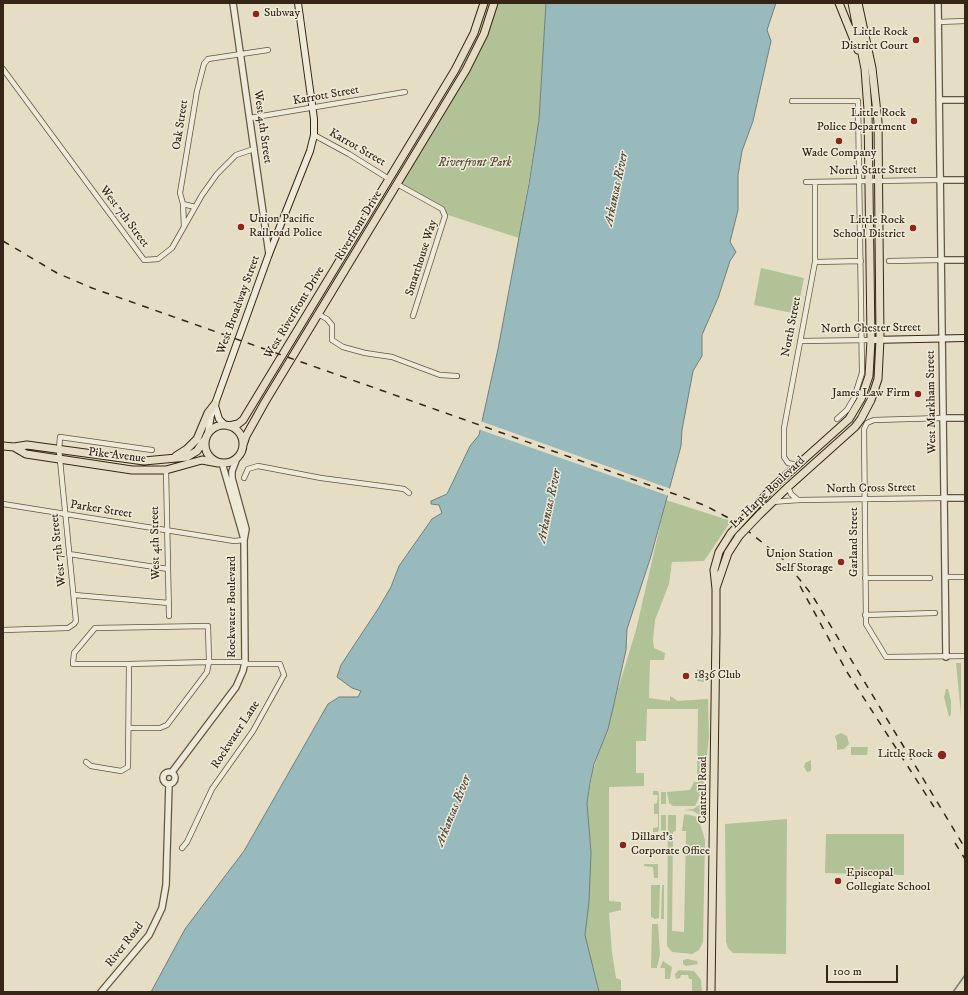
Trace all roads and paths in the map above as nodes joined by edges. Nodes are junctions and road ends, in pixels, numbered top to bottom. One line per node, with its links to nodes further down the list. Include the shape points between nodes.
1 (233, 3): 12 (street, West 4th Street)
2 (298, 3): 18 (main road, West Broadway Street)
3 (484, 3): 23 (main road, West Riverfront Drive, via 462,58)
4 (494, 3): 31 (main road, Riverfront Drive, via 484,34 468,66)
5 (839, 3): 20 (main road, via 857,48)
6 (852, 3): 20 (main road, La Harpe Boulevard, via 865,69)
7 (858, 3): 26 (main road, La Harpe Boulevard, via 876,95)
8 (938, 3): 10 (street, West Markham Street)
9 (965, 21): 10 (street)
10 (938, 22): 15 (street, West Markham Street)
11 (268, 50): 12 (street)
12 (240, 54): 19 (street, West 4th Street); 32 (street, Oak Street, via 206,61 197,91 181,187 180,196)
13 (3, 69): 34 (street, West 7th Street, via 144,260 156,260 166,253 174,245)
14 (405, 92): 18 (street, Karrott Street)
15 (939, 100): 16 (street); 24 (street, West Markham Street)
16 (965, 100)
17 (792, 101): 29 (street, via 858,101)
18 (312, 108): 19 (street, Karrott Street); 21 (main road, West Broadway Street)
19 (250, 118): 22 (street, West 4th Street)
20 (868, 122): 30 (main road, La Harpe Boulevard)
21 (314, 135): 23 (street, Karrot Street); 35 (main road, West Broadway Street)
22 (254, 149): 33 (street, via 240,153 226,164 209,184); 35 (street, West 4th Street)
23 (389, 179): 31 (main road); 54 (main road, West Riverfront Drive, via 243,420 238,424)
24 (940, 180): 25 (street); 26 (street, North State Street); 36 (street, West Markham Street)
25 (965, 180)
26 (878, 181): 30 (street, North State Street); 45 (main road, La Harpe Boulevard)
27 (806, 182): 28 (street, North State Street)
28 (815, 182): 29 (street, North State Street); 40 (street, North Street)
29 (860, 182): 30 (street, North State Street); 38 (street)
30 (869, 182): 47 (main road, La Harpe Boulevard)
31 (397, 184): 41 (main road, Riverfront Drive); 42 (street, Smarthouse Way, via 442,209 445,216)
32 (183, 204): 33 (street); 34 (street, Oak Street)
33 (195, 207): 34 (street, West 7th Street)
34 (184, 227)
35 (269, 254): 50 (main road, West Broadway Street)
36 (941, 260): 37 (street); 39 (street); 43 (street, West Markham Street)
37 (965, 260)
38 (861, 261): 40 (street); 46 (street)
39 (889, 261)
40 (815, 262): 48 (street, North Street)
41 (318, 314): 49 (street, via 332,325 332,340 343,347 392,357 440,375); 56 (main road, Riverfront Drive)
42 (413, 316)
43 (942, 338): 44 (main road, North Chester Street); 45 (main road, North Chester Street); 51 (street, West Markham Street)
44 (965, 338)
45 (880, 339): 47 (main road, North Chester Street); 68 (main road, La Harpe Boulevard, via 878,379 861,419 847,435)
46 (861, 340): 47 (street, North Chester Street); 48 (street, North Chester Street); 53 (street, via 860,384 847,410)
47 (871, 340): 65 (main road, La Harpe Boulevard, via 869,376 857,407 838,430)
48 (800, 341): 65 (street, North Street, via 784,428 784,457)
49 (457, 376)
50 (215, 404): 54 (main road, via 219,419); 55 (main road, West Broadway Street); 61 (main road, via 193,444 183,453)
51 (942, 418): 52 (street); 70 (street, West Markham Street); 72 (street, Garland Street, via 879,419 867,423 864,432)
52 (965, 418)
53 (837, 420)
54 (227, 425): 55 (main road, via 215,428); 56 (main road, via 240,435)
55 (207, 435): 61 (main road, Pike Avenue, via 200,448 192,454); 64 (main road, via 206,452 211,459)
56 (243, 444): 62 (main road)
57 (3, 446): 58 (main road, Pike Avenue)
58 (14, 447): 59 (main road, Pike Avenue, via 27,445); 63 (main road, Pike Avenue, via 26,454)
59 (59, 450): 60 (street, via 60,437); 61 (main road, Pike Avenue, via 133,460); 63 (street, West 7th Street)
60 (152, 450)
61 (168, 458)
62 (237, 458): 64 (main road); 78 (street, Rockwater Boulevard, via 232,478 246,529)
63 (60, 459): 66 (main road, Pike Avenue, via 132,470); 76 (street, West 7th Street)
64 (220, 463): 66 (main road, Pike Avenue, via 196,461); 78 (street, Rockwater Boulevard)
65 (795, 467): 85 (main road, La Harpe Boulevard, bridge, via 731,532 723,544 714,570)
66 (166, 470): 77 (street, West 4th Street)
67 (244, 478): 69 (street, via 248,469 258,466 321,478 404,489)
68 (788, 487): 73 (street, via 792,496); 74 (main road, La Harpe Boulevard)
69 (409, 494)
70 (944, 498): 71 (street); 72 (street, North Cross Street); 81 (street, West Markham Street)
71 (965, 498)
72 (864, 499): 73 (street, North Cross Street); 83 (street, Garland Street)
73 (798, 500): 74 (street, North Cross Street)
74 (772, 502): 85 (main road, La Harpe Boulevard, bridge, via 739,536 728,554)
75 (3, 504): 76 (street, Parker Street)
76 (65, 514): 77 (street, Parker Street); 79 (street, West 7th Street)
77 (167, 530): 78 (street, Parker Street, via 234,541); 80 (street, West 4th Street)
78 (244, 540): 95 (street, Rockwater Boulevard)
79 (69, 554): 80 (street); 86 (street, West 7th Street)
80 (168, 569): 87 (street, West 4th Street)
81 (945, 577): 82 (street); 93 (street, West Markham Street)
82 (965, 577)
83 (865, 578): 84 (street); 89 (street, Garland Street)
84 (930, 578)
85 (716, 589): 104 (main road, Cantrell Road)
86 (74, 595): 87 (street); 91 (street, West 7th Street, via 76,621 68,628)
87 (168, 603): 90 (street, West 4th Street)
88 (935, 613): 89 (street)
89 (866, 615): 93 (street, Garland Street, via 866,624 886,657)
90 (169, 616)
91 (3, 630)
92 (965, 656): 93 (street)
93 (946, 657)
94 (209, 662): 95 (street); 96 (street); 96 (street, via 208,626 95,628 74,652 73,664); 97 (street, via 207,672 168,725 160,728)
95 (245, 663): 99 (street, Rockwater Boulevard, via 236,687); 101 (street, Rockwater Lane, via 280,664 284,675 253,731 212,789)
96 (129, 664): 97 (street)
97 (128, 728): 98 (street, via 128,767 121,771 91,766)
98 (86, 762)
99 (172, 772): 100 (street, Rockwater Boulevard, via 175,779); 100 (street, Rockwater Boulevard, via 167,772 162,778)
100 (169, 784): 102 (street, Rockwater Boulevard, via 166,886)
101 (182, 848)
102 (162, 908): 103 (street, River Road, via 149,935)
103 (101, 992)
104 (711, 992)

